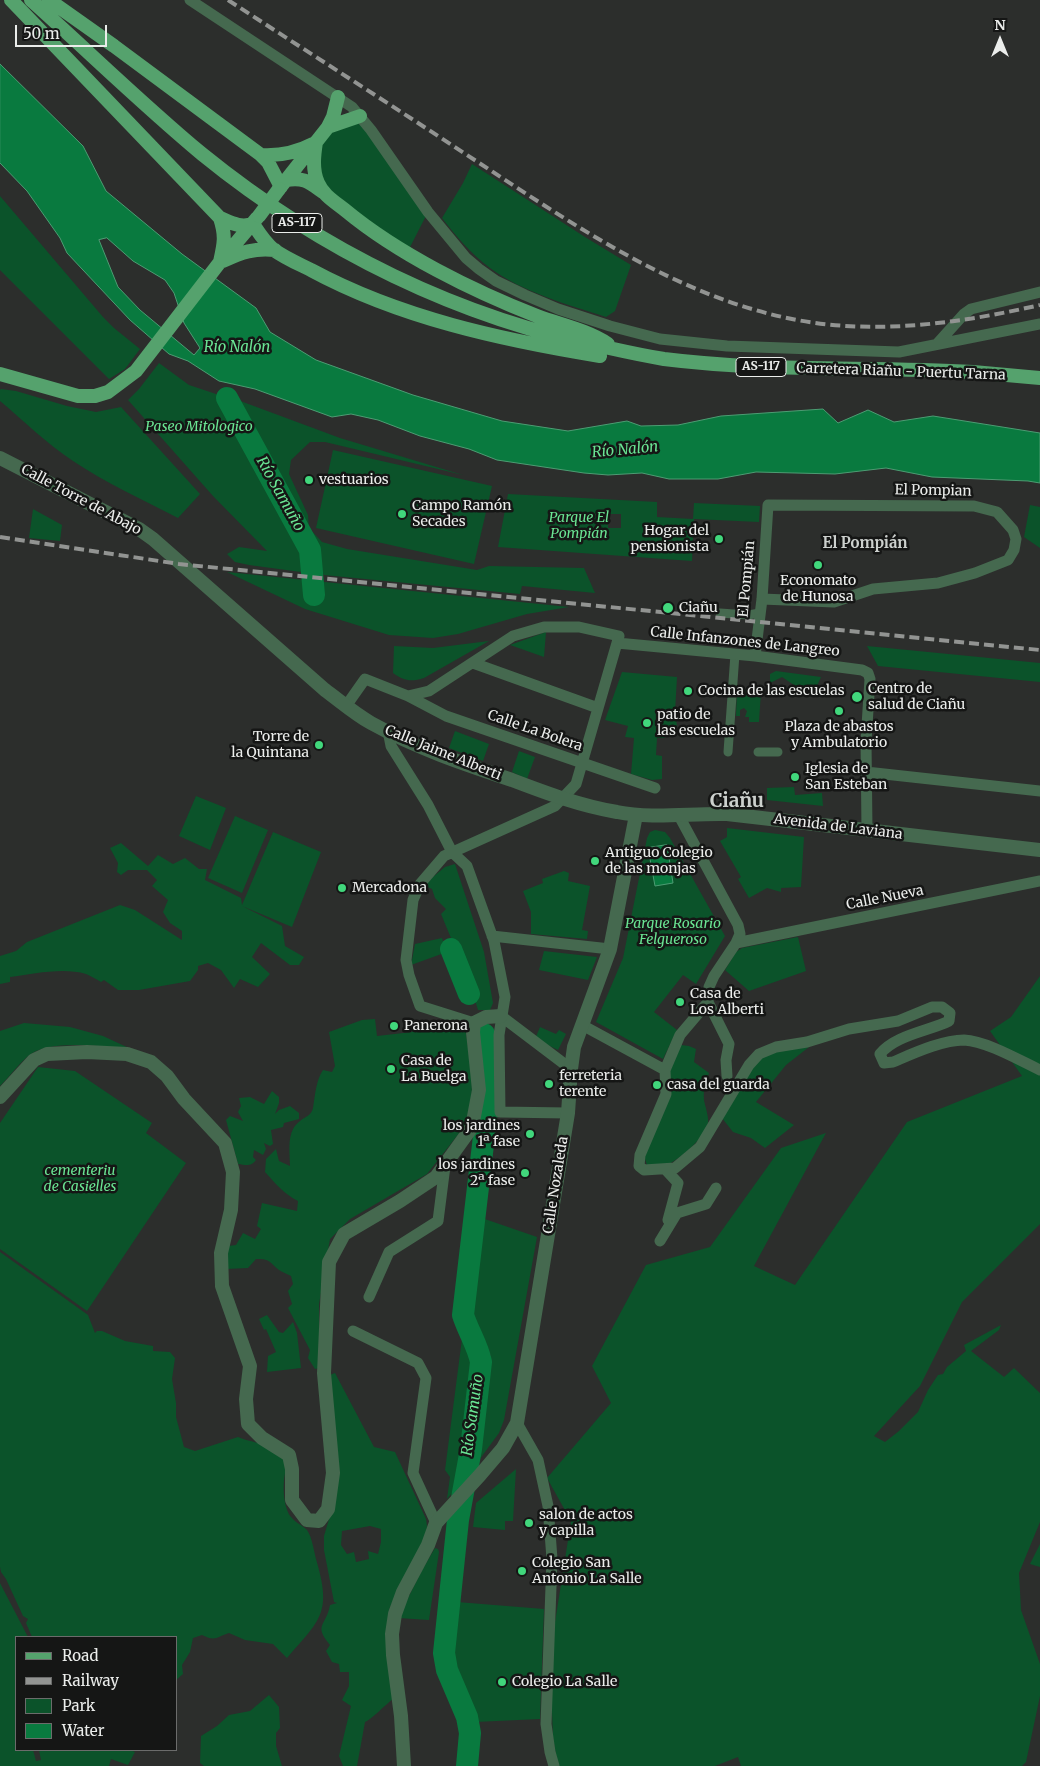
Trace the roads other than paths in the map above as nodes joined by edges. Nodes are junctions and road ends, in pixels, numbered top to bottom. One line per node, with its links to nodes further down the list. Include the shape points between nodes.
1 (11, 0): 12 (main road)
2 (31, 0): 19 (main road, Carretera Riañu - Puertu Tarna / AS-117, via 201,153 293,220 338,247 400,280 468,308 529,329)
3 (49, 0): 9 (main road)
4 (190, 0): 5 (street)
5 (338, 97): 6 (street); 7 (main road)
6 (360, 116): 7 (main road); 18 (street, via 428,212 466,258 496,281 558,309 660,339 726,346 899,352)
7 (328, 127): 8 (main road)
8 (316, 142): 9 (main road, via 287,155); 10 (main road); 11 (main road, via 314,170)
9 (261, 155): 10 (main road)
10 (282, 185): 11 (main road, via 297,178); 13 (main road, bridge)
11 (325, 194): 19 (main road, via 365,227 415,258 476,289 536,316 598,338)
12 (220, 218): 13 (main road, via 238,226); 15 (main road, via 224,245)
13 (256, 220): 14 (main road, via 263,239); 15 (main road)
14 (275, 250): 15 (main road, via 245,251); 20 (main road, via 328,280 392,306 461,327 540,346 639,362)
15 (219, 264): 24 (main road, via 143,362 125,381 108,392 78,396)
16 (1040, 292): 18 (street, via 971,309)
17 (1040, 324): 18 (street)
18 (938, 344)
19 (618, 350): 20 (main road, Carretera Riañu - Puertu Tarna / AS-117)
20 (661, 358): 22 (main road, Carretera Riañu - Puertu Tarna / AS-117, via 717,365 972,372)
21 (0, 374): 24 (main road)
22 (1040, 378)
23 (0, 381): 24 (main road)
24 (26, 381)
25 (0, 458): 27 (street, Calle Torre de Abajo, via 139,529)
26 (768, 504): 28 (street, El Pompián); 28 (street, El Pompian, via 974,506 998,512 1016,539 1008,560 938,583 873,589 834,602)
27 (160, 546): 36 (street, Calle Jaime Alberti)
28 (762, 599): 30 (street, El Pompián)
29 (720, 613): 30 (street)
30 (760, 614): 33 (street, El Pompián)
31 (618, 640): 32 (street, Calle Infanzones de Langreo); 34 (street, Calle Infanzones de Langreo, via 579,627 544,627 513,636); 37 (street)
32 (735, 654): 33 (street, Calle Infanzones de Langreo); 39 (street)
33 (754, 656): 43 (street, Calle Infanzones de Langreo, via 868,673)
34 (473, 663): 35 (street, Calle Infanzones de Langreo, via 429,692); 37 (street)
35 (408, 696): 36 (street, Calle La Bolera, via 365,679); 42 (street, Calle La Bolera, via 446,716)
36 (346, 706): 38 (street, Calle Jaime Alberti)
37 (598, 708): 42 (street)
38 (388, 731): 46 (street, Calle Jaime Alberti, via 448,758); 51 (street, via 390,746 428,805)
39 (728, 752)
40 (758, 752): 41 (street)
41 (778, 752)
42 (582, 764): 44 (street, Calle La Bolera); 46 (street, via 576,784)
43 (866, 772): 45 (street); 49 (street)
44 (655, 788)
45 (1040, 791)
46 (562, 798): 48 (street, Calle Jaime Alberti); 51 (street, via 554,806)
47 (678, 814): 48 (street, Avenida de Laviana); 49 (street, Avenida de Laviana, via 727,814); 54 (street, via 738,925 740,934)
48 (636, 815): 55 (street, Calle Nozaleda)
49 (867, 830): 50 (street, Avenida de Laviana)
50 (1040, 850)
51 (452, 852): 53 (street, via 467,866); 58 (street, via 444,856 420,884 413,900 406,960 420,1006)
52 (1040, 882): 54 (street, Calle Nueva)
53 (492, 936): 55 (street); 57 (street, via 505,997)
54 (736, 943): 56 (street, via 714,976)
55 (610, 949): 59 (street, Calle Nozaleda)
56 (708, 1002): 61 (street, via 680,1035); 63 (street, via 729,1044)
57 (501, 1016): 58 (street, via 486,1017); 60 (street); 65 (street, via 500,1112)
58 (474, 1023): 66 (street, via 472,1032 478,1090 472,1127)
59 (582, 1025): 60 (street, Calle Nozaleda); 61 (street)
60 (571, 1069): 65 (street, Calle Nozaleda)
61 (665, 1070): 67 (street, via 666,1094 640,1155 639,1166 644,1170)
62 (1040, 1070): 67 (street, via 1002,1052 964,1040 947,1042 884,1063 880,1054 884,1050 908,1036 949,1021 950,1013 942,1007 932,1007 898,1021 776,1047 760,1054 749,1065 700,1147 675,1168)
63 (727, 1076)
64 (0, 1097): 66 (street, via 34,1060 47,1054 127,1054 151,1062 167,1076 225,1144 233,1172 231,1210 221,1253 222,1286 250,1366 246,1399 248,1424 262,1438 289,1455 292,1500 307,1520 319,1521 328,1509 333,1472 324,1373 329,1262 344,1234 436,1177)
65 (568, 1113): 71 (street, Calle Nozaleda)
66 (445, 1164): 69 (street, via 438,1222 389,1252)
67 (666, 1170): 68 (street, via 678,1183 660,1241 677,1213 706,1204)
68 (716, 1188)
69 (369, 1297)
70 (353, 1331): 72 (street, via 418,1363 426,1378 414,1473)
71 (517, 1423): 72 (street, Calle Nozaleda, via 503,1448); 74 (street, via 538,1460 548,1506 552,1559 546,1724)
72 (435, 1527): 73 (street, Calle Nozaleda, via 402,1592 393,1627)
73 (404, 1766)
74 (554, 1766)

